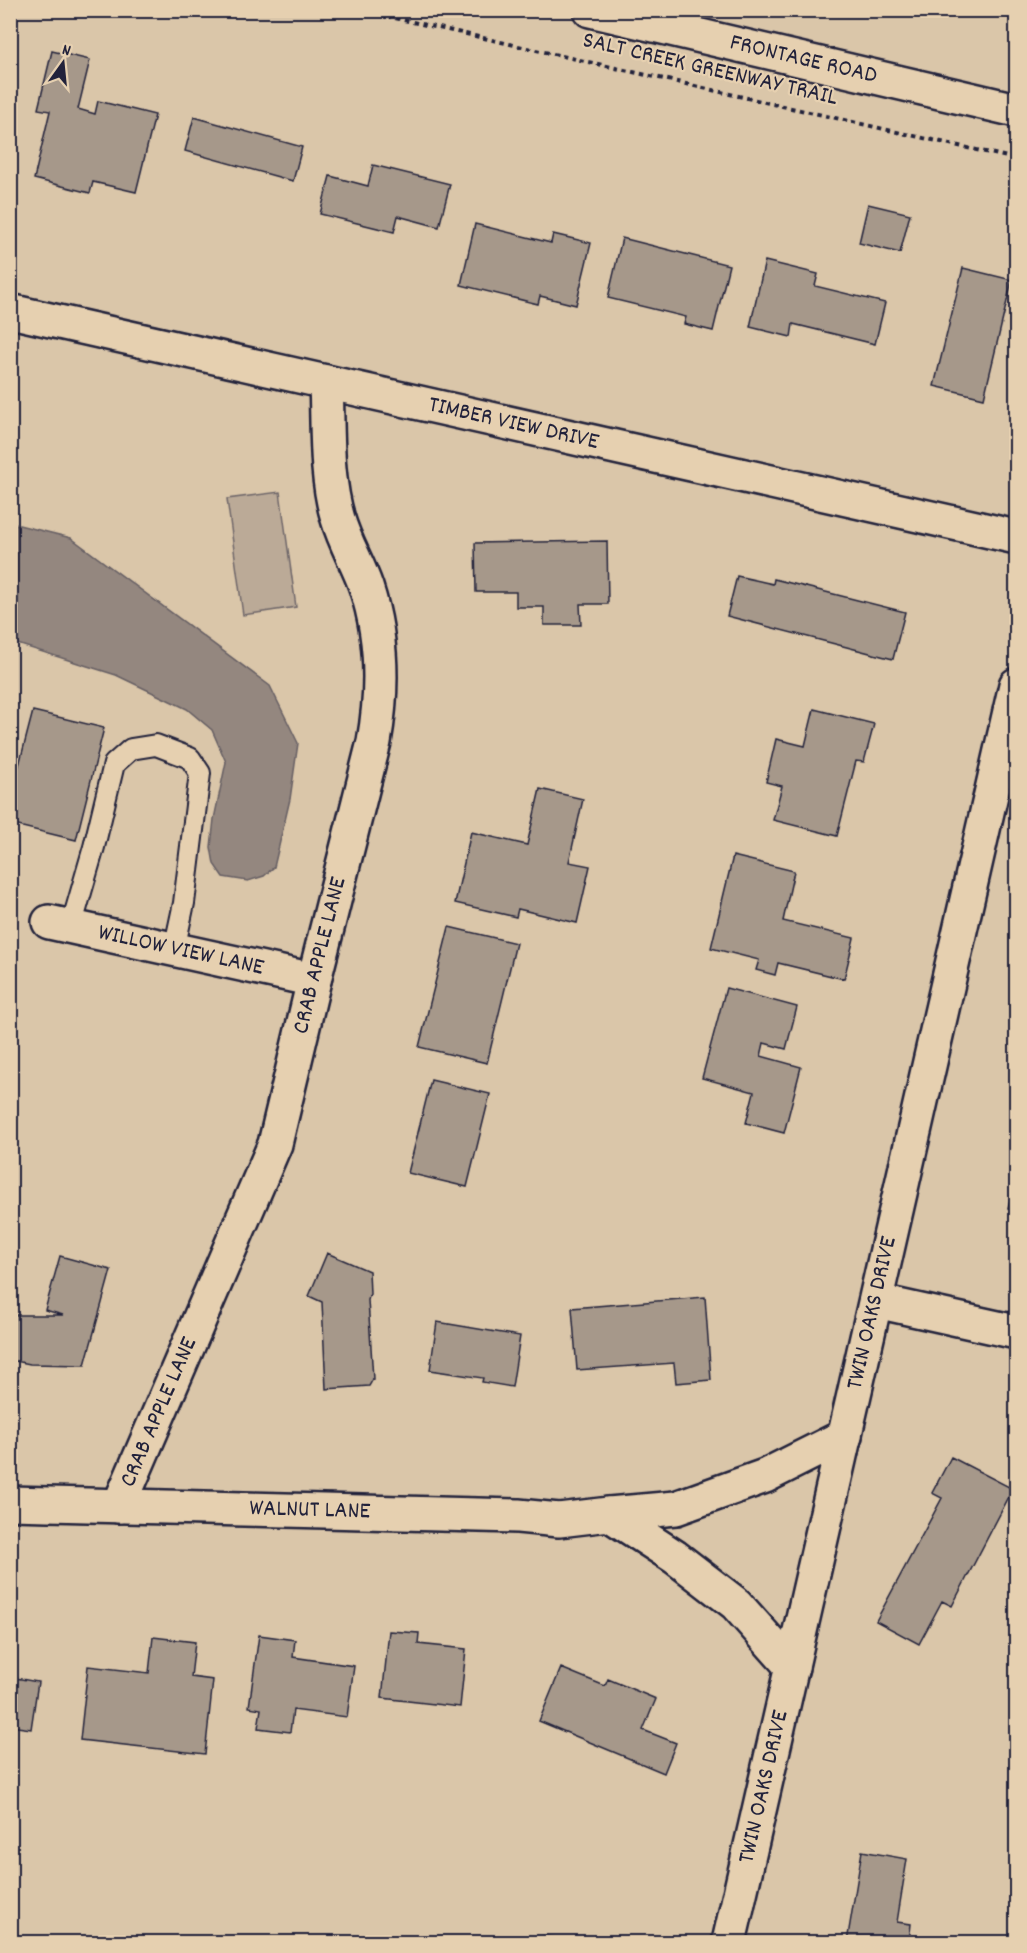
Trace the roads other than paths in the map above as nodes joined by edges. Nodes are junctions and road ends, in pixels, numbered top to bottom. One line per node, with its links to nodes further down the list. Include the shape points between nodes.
1 (590, 10): 2 (street, FRONTAGE ROAD)
2 (1017, 110)
3 (10, 311): 4 (street, TIMBER VIEW DRIVE)
4 (326, 382): 5 (street, TIMBER VIEW DRIVE); 9 (street, CRAB APPLE LANE, via 331,479 338,519 366,587 380,676 374,742)
5 (1017, 537)
6 (1017, 685): 10 (street, TWIN OAKS DRIVE)
7 (60, 924): 8 (street, WILLOW VIEW LANE); 8 (lane, via 94,847 114,764 131,749 156,745 190,758 200,773)
8 (174, 950): 9 (street, WILLOW VIEW LANE)
9 (314, 980): 14 (street, CRAB APPLE LANE, via 275,1144)
10 (876, 1301): 11 (street); 12 (street, TWIN OAKS DRIVE)
11 (1017, 1332)
12 (845, 1436): 15 (street, WALNUT LANE, via 765,1476 676,1508); 16 (street, TWIN OAKS DRIVE)
13 (10, 1503): 14 (street, WALNUT LANE)
14 (119, 1506): 15 (street, WALNUT LANE, via 559,1520)
15 (609, 1514): 16 (street, via 675,1557 736,1604)
16 (792, 1667): 17 (street, TWIN OAKS DRIVE)
17 (729, 1942)

